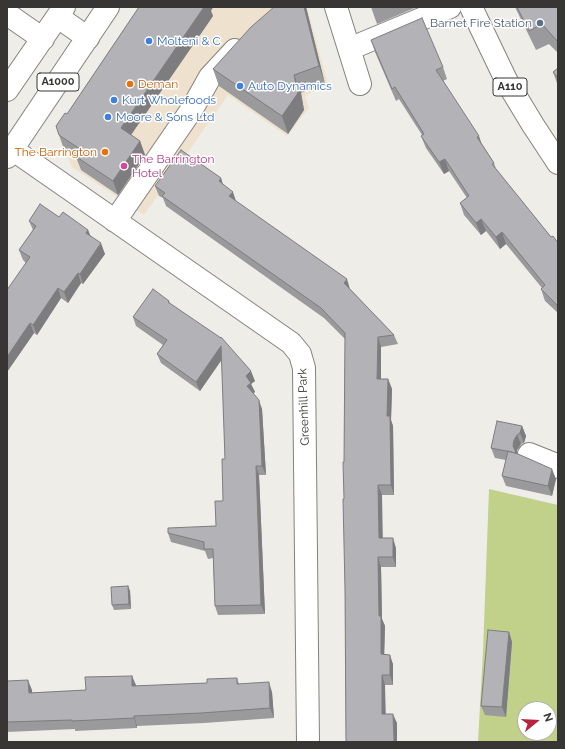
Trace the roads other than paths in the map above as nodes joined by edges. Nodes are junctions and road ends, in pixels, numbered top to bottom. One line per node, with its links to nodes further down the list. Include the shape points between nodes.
1 (108, 7): 8 (street, A1000)
2 (336, 7): 10 (street)
3 (450, 7): 10 (street)
4 (471, 7): 13 (street, A110, via 507,82)
5 (61, 12): 8 (street); 9 (street)
6 (7, 14): 9 (street)
7 (248, 35): 15 (street, via 210,77 192,109)
8 (88, 38): 14 (street, A1000)
9 (43, 39): 12 (street)
10 (349, 49): 11 (street)
11 (360, 84)
12 (7, 90)
13 (555, 152)
14 (10, 153): 15 (street, Greenhill Park)
15 (115, 220): 18 (street, Greenhill Park, via 291,343 300,354 304,368)
16 (529, 454): 17 (street)
17 (558, 467)
18 (308, 742)

